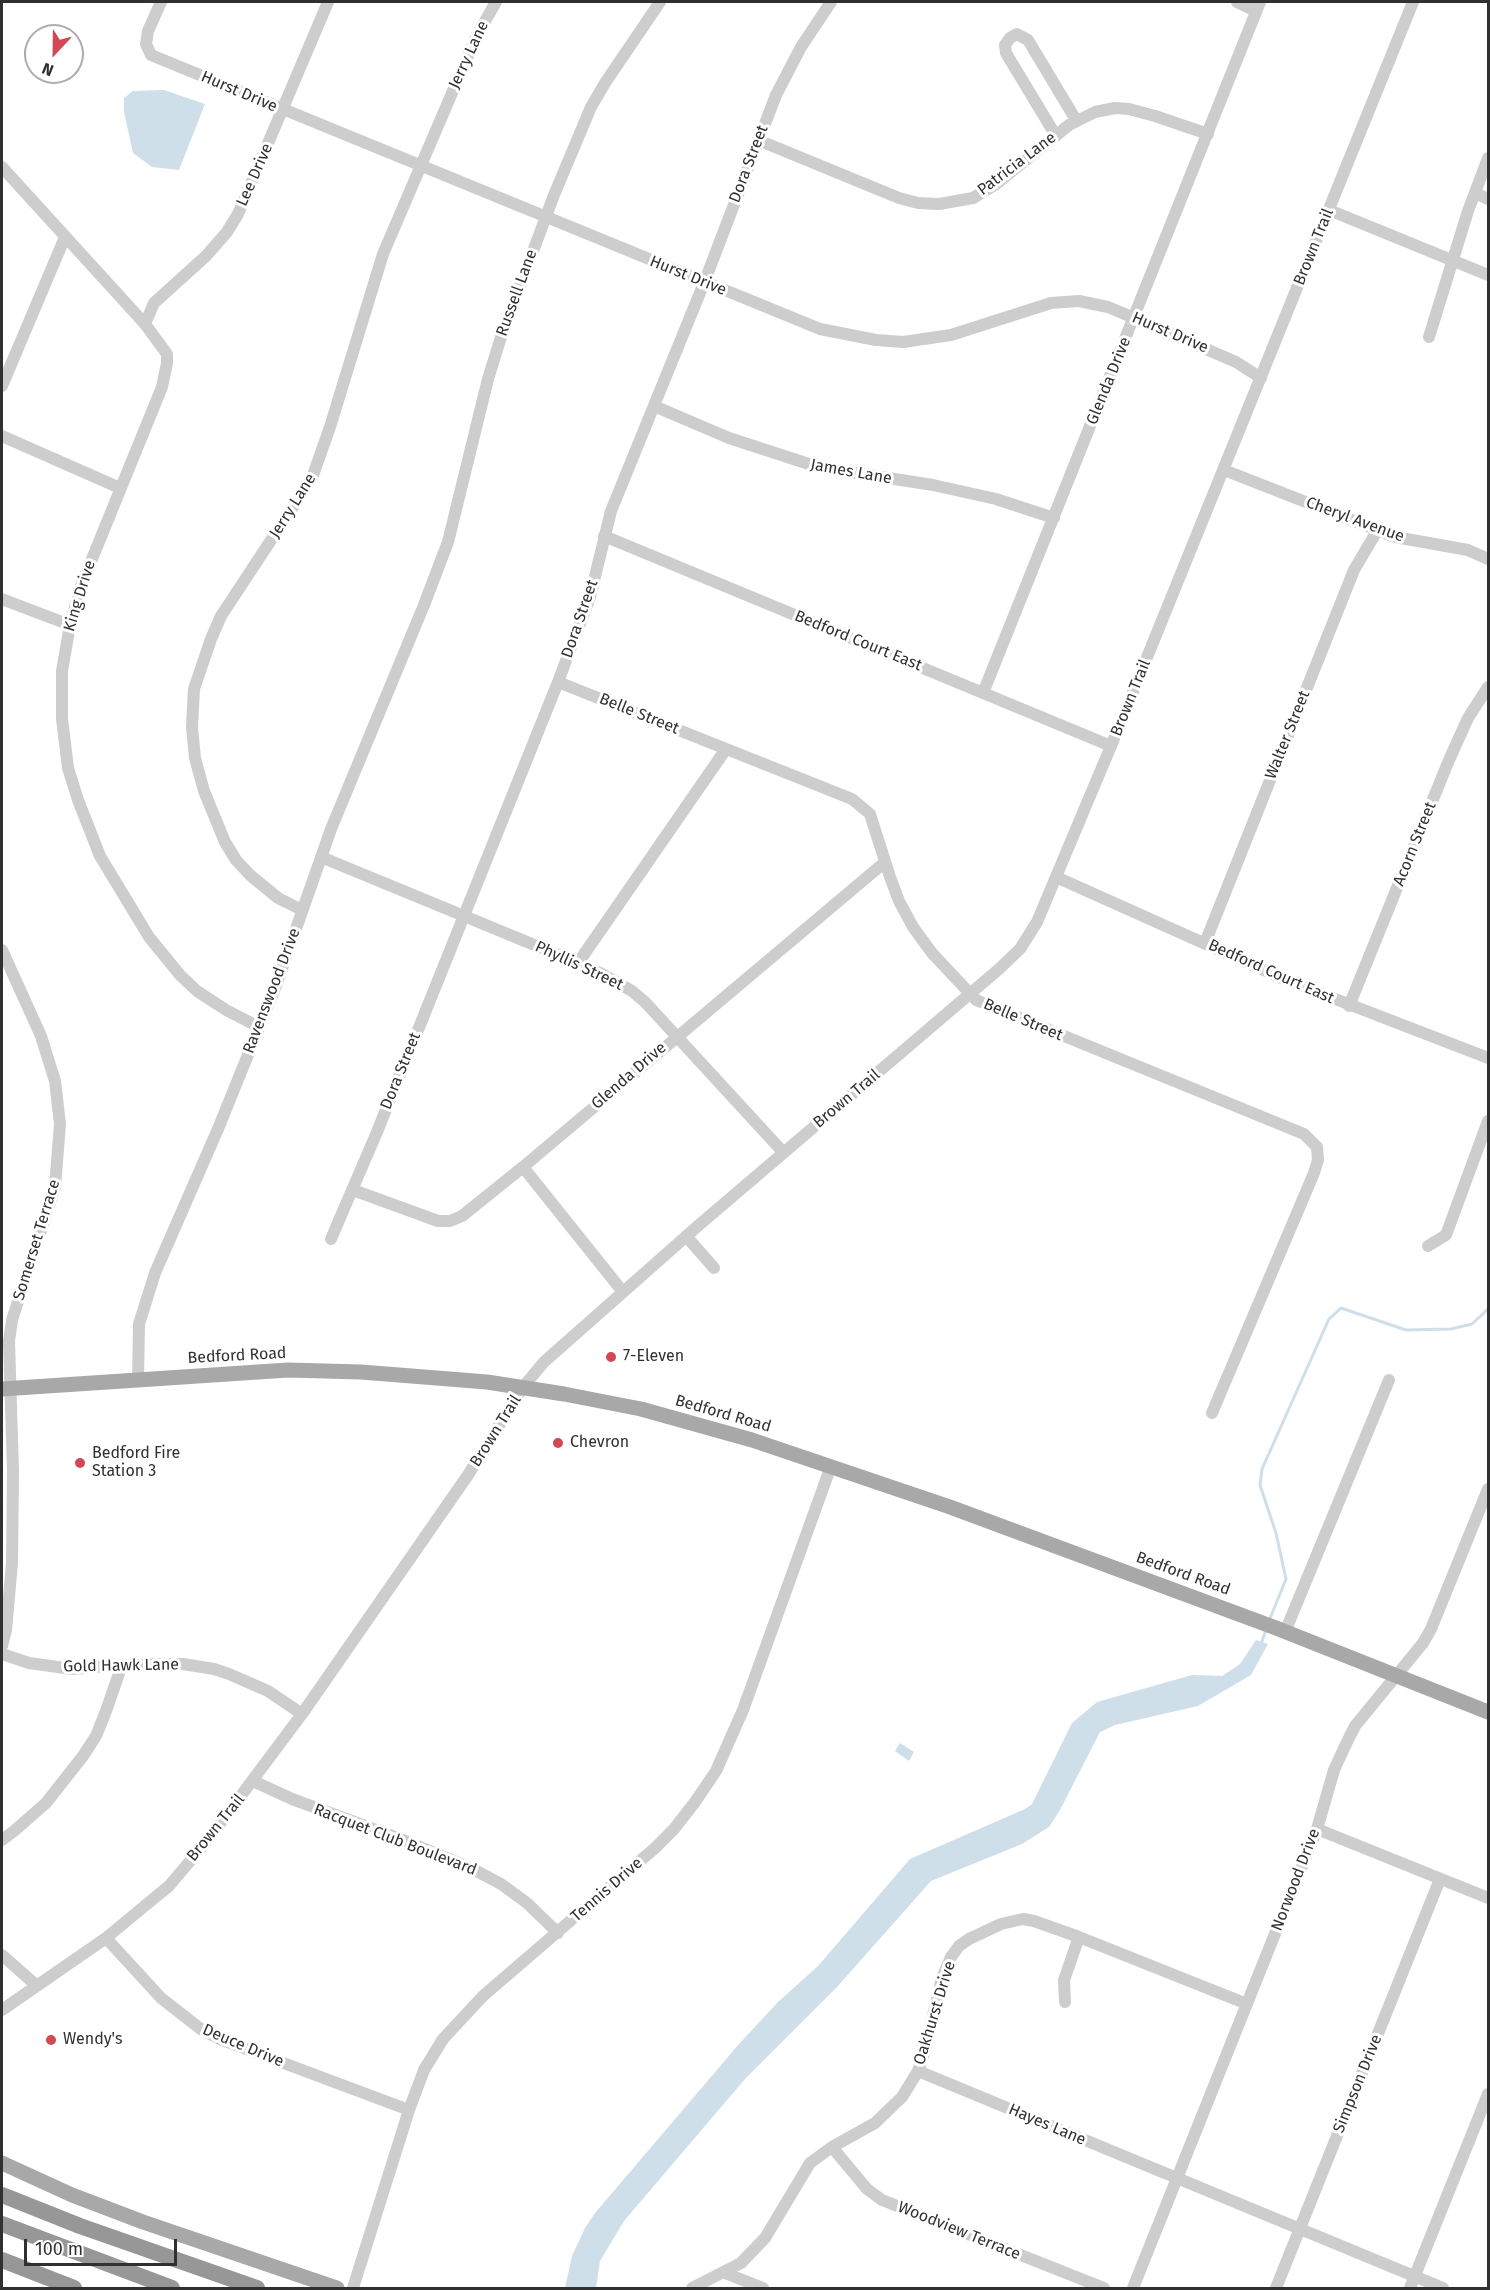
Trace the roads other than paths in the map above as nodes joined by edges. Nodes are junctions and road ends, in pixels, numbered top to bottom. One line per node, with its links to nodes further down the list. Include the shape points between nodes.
1 (161, 2): 9 (street, Hurst Drive, via 148,31 146,44 152,55)
2 (328, 2): 9 (street, Lee Drive)
3 (495, 2): 15 (street, Jerry Lane)
4 (660, 2): 20 (street, Russell Lane, via 591,107)
5 (831, 2): 13 (street, Dora Street, via 801,47)
6 (1237, 2): 8 (street)
7 (1413, 2): 19 (street, Brown Trail)
8 (1258, 6): 11 (street, Glenda Drive)
9 (284, 110): 15 (street, Hurst Drive); 26 (street, Lee Drive, via 227,232 154,303)
10 (1076, 120): 11 (street, Patricia Lane, via 1115,108 1155,116); 12 (street, Patricia Lane); 12 (street, via 1028,40 1017,34 1010,38 1005,45 1006,53)
11 (1208, 134): 25 (street, Glenda Drive)
12 (1056, 136): 13 (street, Patricia Lane, via 973,198 939,204 899,198)
13 (758, 140): 24 (street, Dora Street)
14 (1488, 158): 17 (street)
15 (419, 166): 20 (street, Hurst Drive); 49 (street, Jerry Lane, via 383,254 312,478 221,616 194,689 195,758 225,842 250,875)
16 (2, 167): 21 (street, King Drive)
17 (1475, 193): 18 (street); 22 (street)
18 (1488, 199)
19 (1329, 210): 22 (street); 28 (street, Brown Trail)
20 (545, 218): 24 (street, Hurst Drive); 39 (street, Russell Lane, via 488,379 448,542)
21 (65, 237): 26 (street, King Drive); 29 (street)
22 (1454, 261): 23 (street); 27 (street)
23 (1488, 275)
24 (704, 283): 25 (street, Hurst Drive, via 820,329 885,341 951,334 1051,303 1080,301); 30 (street, Dora Street)
25 (1134, 318): 28 (street, Hurst Drive, via 1236,362); 34 (street, Glenda Drive)
26 (145, 324): 33 (street, King Drive, via 164,348 167,363 162,387)
27 (1429, 337)
28 (1261, 378): 32 (street, Brown Trail)
29 (2, 386)
30 (654, 406): 34 (street, James Lane, via 729,438 807,464 933,485 996,499); 36 (street, Dora Street)
31 (2, 435): 33 (street)
32 (1224, 470): 35 (street, Cheryl Avenue); 44 (street, Brown Trail)
33 (120, 488): 40 (street, King Drive, via 81,586)
34 (1054, 518): 43 (street, Glenda Drive)
35 (1377, 531): 37 (street, Cheryl Avenue, via 1468,550); 51 (street, Walter Street, via 1354,570)
36 (604, 536): 41 (street, Dora Street, via 590,597); 43 (street, Bedford Court East)
37 (1488, 560)
38 (2, 599): 40 (street)
39 (424, 605): 46 (street, Ravenswood Drive)
40 (70, 625): 56 (street, King Drive, via 62,670 68,768 100,856 149,938 180,975 197,991)
41 (558, 682): 45 (street, Belle Street); 50 (street, Dora Street)
42 (1488, 687): 55 (street, Acorn Street, via 1468,718 1449,760)
43 (983, 693): 44 (street, Bedford Court East)
44 (1111, 746): 48 (street, Brown Trail)
45 (726, 749): 47 (street, Belle Street, via 862,806 870,814); 53 (street)
46 (321, 857): 49 (street, Ravenswood Drive); 50 (street, Phyllis Street)
47 (885, 862): 54 (street, Belle Street, via 913,927); 57 (street, Glenda Drive)
48 (1056, 877): 51 (street, Bedford Court East); 54 (street, Brown Trail, via 1037,922 1020,949)
49 (302, 910): 56 (street, Ravenswood Drive)
50 (463, 915): 53 (street, Phyllis Street); 62 (street, Dora Street)
51 (1205, 943): 55 (street, Bedford Court East)
52 (2, 950): 71 (street, Somerset Terrace, via 41,1036 55,1081 60,1124 54,1187 12,1320)
53 (578, 963): 57 (street, Phyllis Street, via 632,992)
54 (969, 994): 60 (street, Brown Trail); 72 (street, Belle Street, via 982,1004 1304,1134 1317,1147 1314,1173)
55 (1349, 1006): 58 (street, Bedford Court East)
56 (259, 1027): 69 (street, Ravenswood Drive, via 151,1282 139,1324)
57 (676, 1036): 60 (street, Phyllis Street); 61 (street, Glenda Drive)
58 (1488, 1058)
59 (1488, 1121): 65 (street, via 1446,1235)
60 (783, 1152): 63 (street, Brown Trail)
61 (523, 1167): 62 (street, Glenda Drive, via 462,1216 450,1221 428,1219); 67 (street)
62 (352, 1190): 64 (street, Dora Street)
63 (686, 1236): 66 (street); 67 (street, Brown Trail)
64 (331, 1239)
65 (1428, 1246)
66 (714, 1268)
67 (623, 1292): 70 (street, Brown Trail, via 543,1362)
68 (1389, 1380): 75 (street)
69 (138, 1381): 70 (main road, Bedford Road, via 288,1370 450,1378); 71 (main road, Bedford Road)
70 (523, 1387): 73 (main road, Bedford Road, via 641,1409); 81 (street, Brown Trail, via 468,1475)
71 (6, 1388): 76 (street, Somerset Terrace, via 12,1563)
72 (1212, 1413)
73 (831, 1466): 75 (main road, Bedford Road); 87 (street, Tennis Drive, via 743,1710 716,1771 674,1829)
74 (1488, 1490): 79 (street, Norwood Drive, via 1431,1629)
75 (1274, 1627): 79 (main road, Bedford Road)
76 (2, 1646)
77 (2, 1654): 78 (street, Gold Hawk Lane, via 50,1667)
78 (122, 1665): 81 (street, Gold Hawk Lane, via 183,1664 222,1672 268,1690); 84 (street, via 96,1736 83,1756 46,1803)
79 (1398, 1675): 80 (main road, Bedford Road); 83 (street, Norwood Drive, via 1350,1736 1334,1770)
80 (1488, 1712)
81 (302, 1714): 82 (street, Brown Trail)
82 (253, 1781): 87 (street, Racquet Club Boulevard, via 471,1868 528,1903); 89 (street, Brown Trail, via 169,1886)
83 (1317, 1829): 85 (street); 93 (street, Norwood Drive)
84 (2, 1839)
85 (1440, 1878): 86 (street); 103 (street, Simpson Drive)
86 (1488, 1898)
87 (558, 1933): 97 (street, Tennis Drive, via 483,1996 443,2039 424,2070)
88 (1079, 1936): 92 (street, via 1064,1980); 93 (street, Oakhurst Drive); 95 (street, Oakhurst Drive, via 1023,1919 992,1928 959,1946 942,1978)
89 (106, 1938): 91 (street, Brown Trail); 97 (street, Deuce Drive, via 161,1998 202,2030)
90 (2, 1955): 91 (street)
91 (36, 1985): 94 (street, Brown Trail)
92 (1065, 2002)
93 (1247, 2004): 100 (street, Norwood Drive)
94 (2, 2010)
95 (918, 2071): 98 (street, Oakhurst Drive, via 888,2112 856,2136); 100 (street, Hayes Lane)
96 (1488, 2094): 106 (street)
97 (409, 2110): 111 (street, Tennis Drive)
98 (832, 2147): 105 (street, Oakhurst Drive, via 810,2163 754,2251); 114 (street, Woodview Terrace, via 867,2189 882,2200)
99 (2, 2163): 110 (main road, via 143,2222)
100 (1177, 2180): 103 (street, Hayes Lane); 115 (street, Norwood Drive)
101 (2, 2195): 109 (highway)
102 (2, 2224): 108 (highway)
103 (1299, 2230): 106 (street, Hayes Lane); 116 (street, Simpson Drive)
104 (2, 2260): 107 (highway)
105 (725, 2273): 112 (street, Oakhurst Drive); 113 (street)
106 (1412, 2283): 117 (street)
107 (74, 2289)
108 (172, 2289)
109 (257, 2289)
110 (337, 2289)
111 (353, 2289)
112 (692, 2289)
113 (764, 2289)
114 (1104, 2289)
115 (1133, 2289)
116 (1276, 2289)
117 (1443, 2289)

